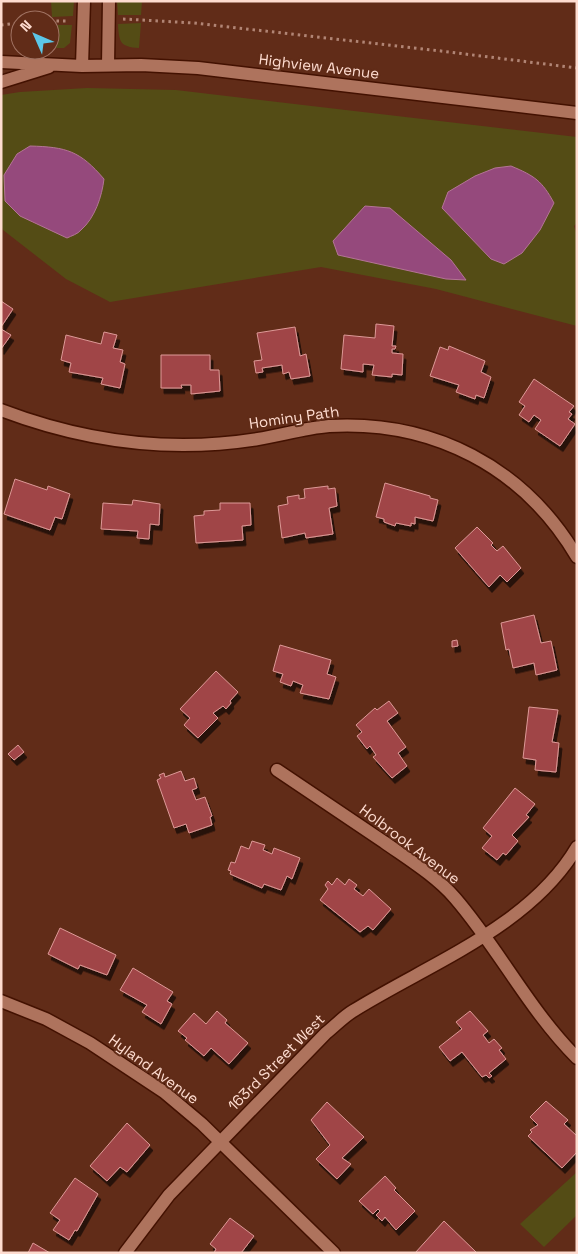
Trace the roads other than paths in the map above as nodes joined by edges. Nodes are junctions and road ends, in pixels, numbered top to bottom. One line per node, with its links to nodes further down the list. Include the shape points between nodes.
1 (84, 1): 6 (street)
2 (109, 1): 5 (street)
3 (1, 62): 4 (street, Highview Avenue)
4 (56, 65): 6 (street, Highview Avenue); 7 (street, Highview Avenue)
5 (108, 65): 6 (street, Highview Avenue); 8 (street, Highview Avenue, via 230,72)
6 (82, 66)
7 (1, 82)
8 (577, 113)
9 (1, 410): 10 (street, Hominy Path, via 63,430 105,439 181,445 240,441 328,426 368,426 406,431 442,442 503,473 553,520)
10 (577, 557)
11 (277, 770): 13 (street, Holbrook Avenue, via 434,878 454,897)
12 (577, 847): 13 (street, via 537,896)
13 (484, 935): 15 (street, Holbrook Avenue, via 548,1027); 16 (street, 163rd Street West, via 351,1012 326,1033)
14 (1, 1002): 16 (street, Hyland Avenue, via 46,1019 90,1043 182,1106)
15 (577, 1058)
16 (220, 1141): 17 (street, 163rd Street West, via 169,1195); 18 (street, Hyland Avenue)
17 (125, 1253)
18 (334, 1253)

